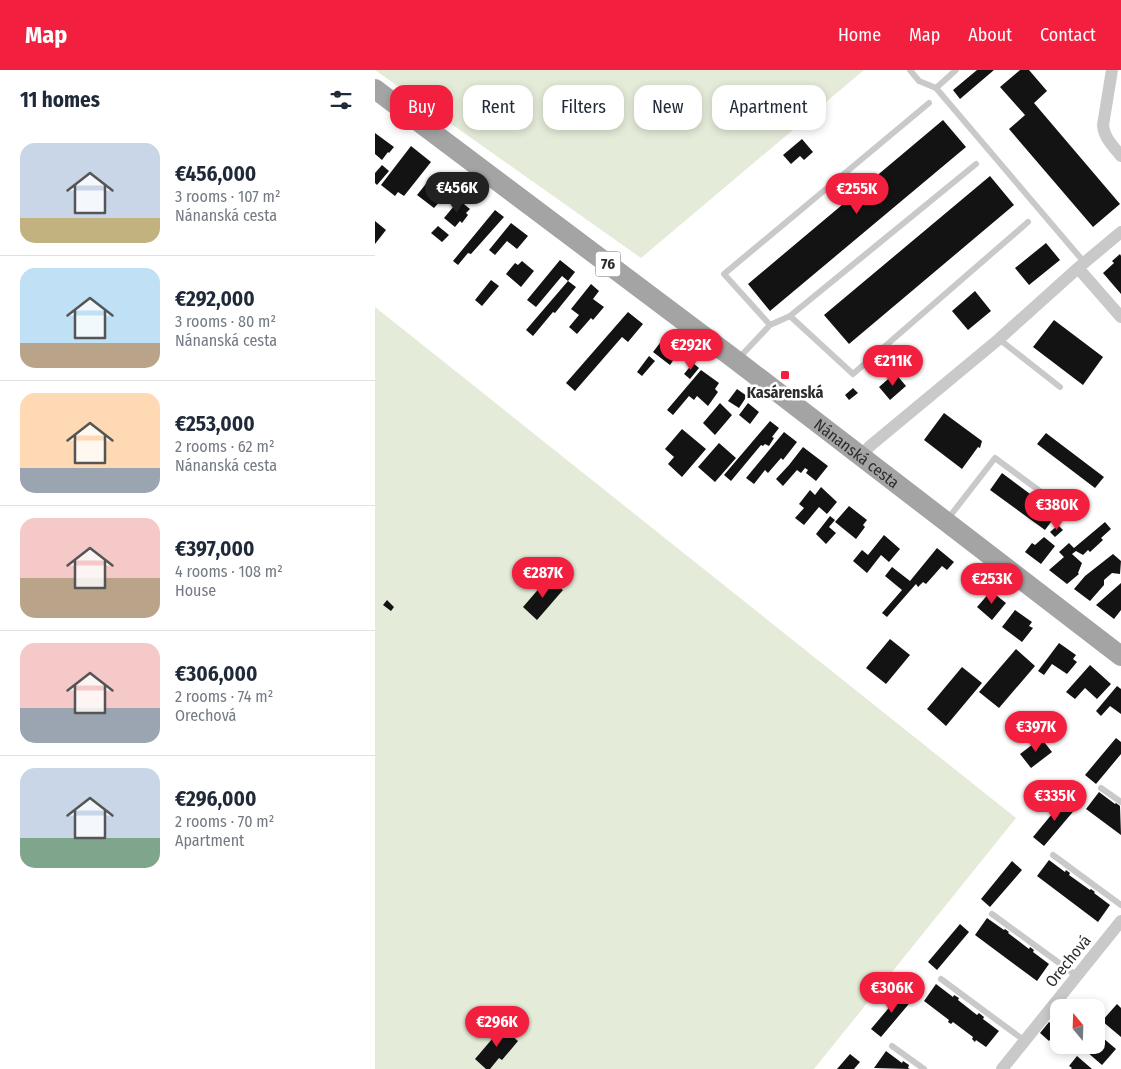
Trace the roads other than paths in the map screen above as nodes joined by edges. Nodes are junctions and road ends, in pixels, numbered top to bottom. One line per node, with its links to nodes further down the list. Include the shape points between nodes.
1 (910, 70): 4 (lane, via 919,81)
2 (956, 70): 4 (lane)
3 (1112, 70): 7 (street, via 1103,125 1107,140)
4 (936, 88): 11 (lane)
5 (375, 89): 16 (main road, Nánanská cesta / 76)
6 (929, 104): 14 (lane, via 724,274)
7 (1121, 156)
8 (976, 164): 12 (lane)
9 (1028, 222): 12 (lane, via 853,374)
10 (1121, 232): 11 (street)
11 (1081, 265): 13 (street); 15 (street)
12 (790, 316): 14 (lane)
13 (1121, 317)
14 (770, 326): 16 (lane)
15 (999, 339): 17 (lane); 18 (street)
16 (737, 361): 18 (main road, Nánanská cesta / 76)
17 (1060, 387)
18 (861, 456): 20 (main road, Nánanská cesta / 76)
19 (1059, 506): 20 (lane, via 995,458)
20 (947, 521): 21 (main road, Nánanská cesta / 76)
21 (1121, 656)
22 (1101, 788): 23 (lane)
23 (1121, 802)
24 (1053, 855): 25 (lane)
25 (1121, 905)
26 (992, 914): 28 (lane)
27 (1118, 930): 28 (street, Orechová)
28 (1077, 976): 30 (street, Orechová)
29 (941, 979): 30 (lane)
30 (1025, 1041): 33 (street, Orechová)
31 (892, 1046): 32 (lane)
32 (924, 1069)
33 (1002, 1069)

